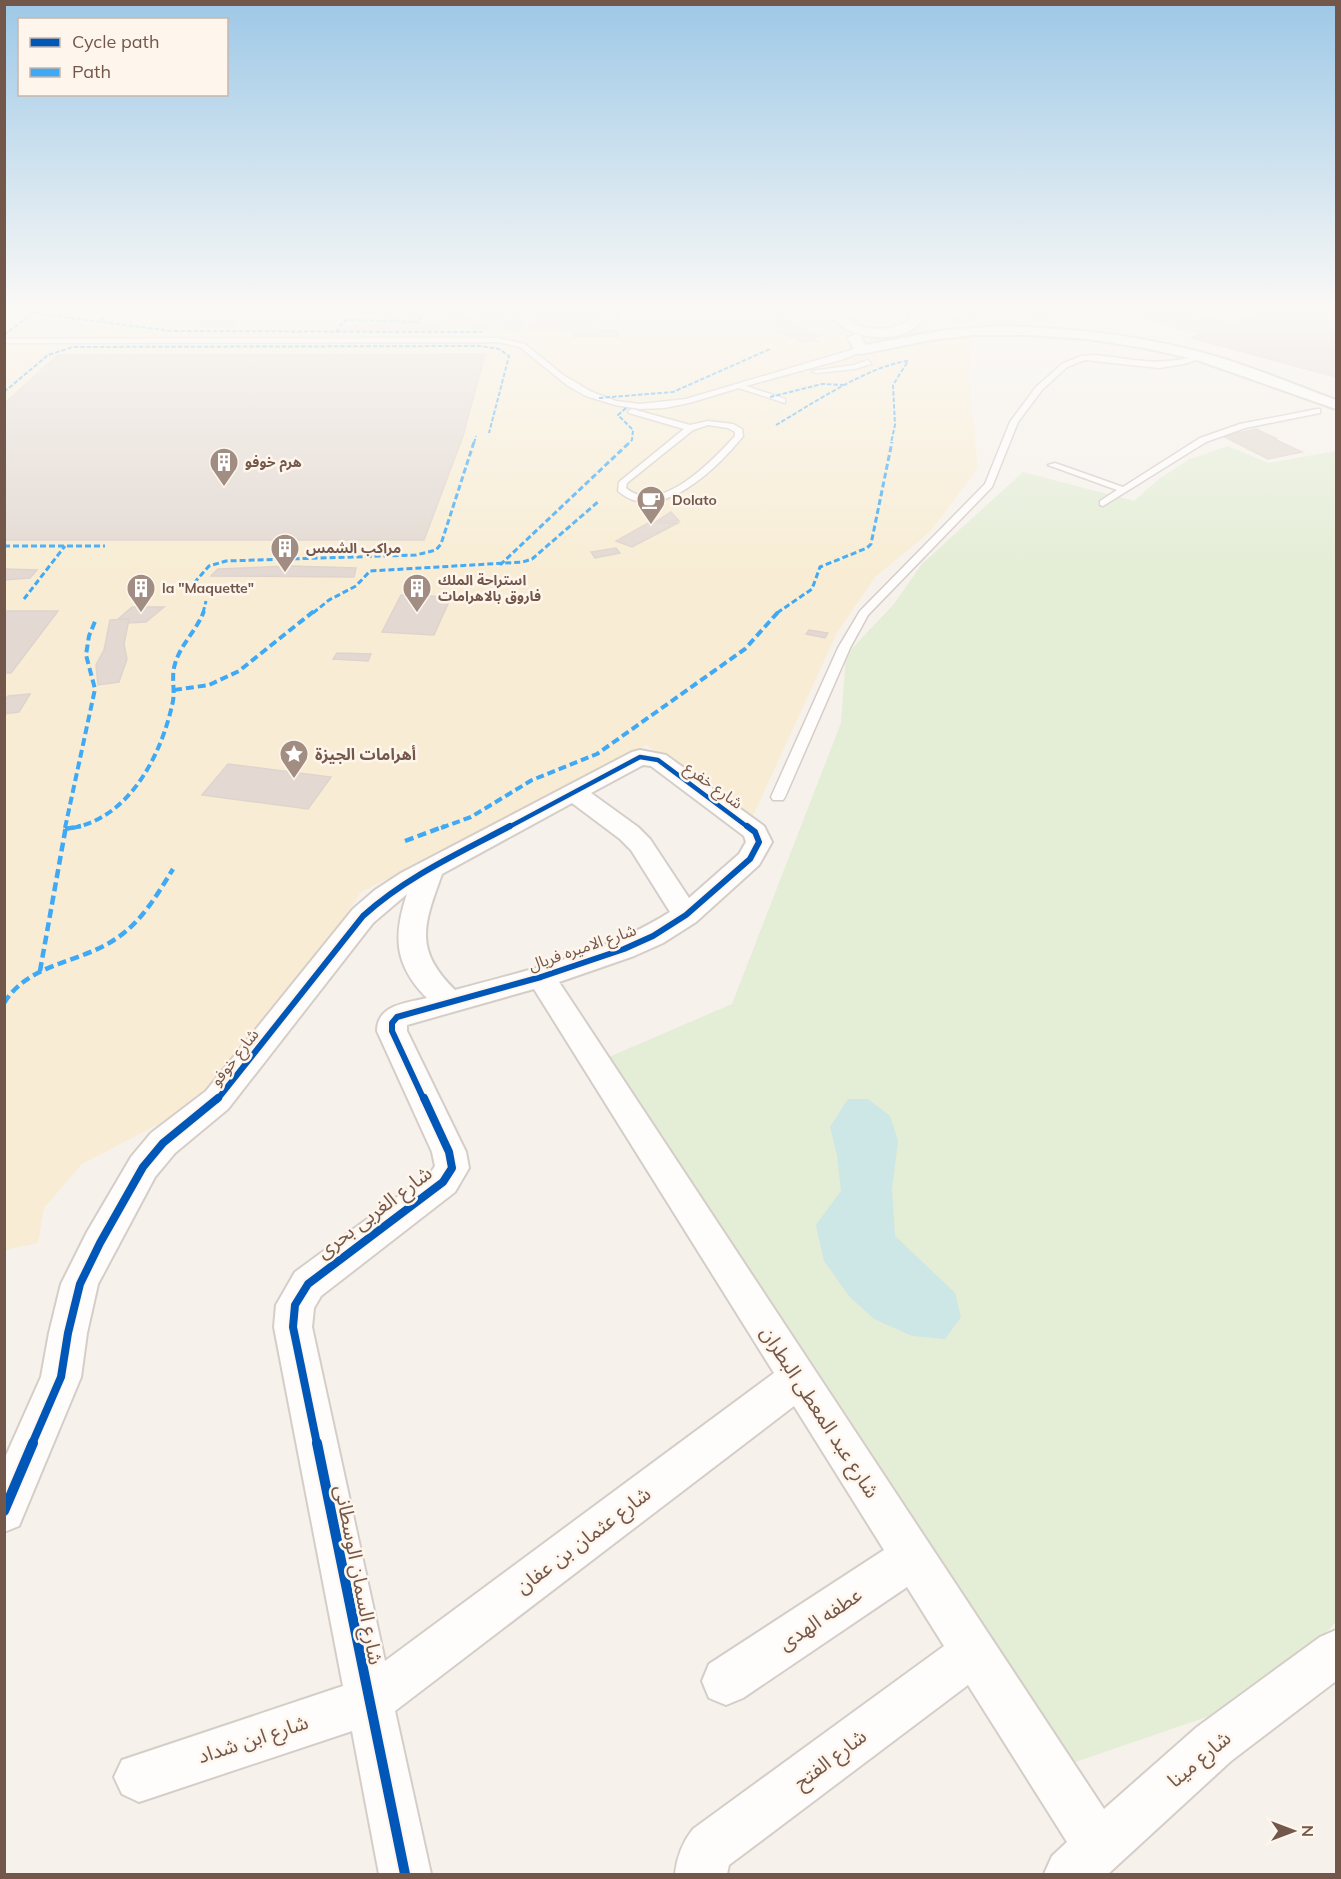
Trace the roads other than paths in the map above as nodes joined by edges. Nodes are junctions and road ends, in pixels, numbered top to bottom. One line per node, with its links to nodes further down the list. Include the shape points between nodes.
1 (594, 396): 8 (lane)
2 (711, 396): 8 (lane, via 667,407)
3 (767, 396): 7 (lane)
4 (1033, 396): 18 (lane, via 1011,428 989,485 877,597 853,630)
5 (1287, 396): 10 (street)
6 (1308, 396): 9 (street)
7 (782, 401)
8 (618, 403): 12 (lane, via 642,415)
9 (1336, 406): 10 (street)
10 (1317, 411): 11 (street); 14 (lane, via 1243,426 1203,440)
11 (1336, 420)
12 (690, 428): 12 (lane, via 723,424 739,431 739,436 668,496 641,498 623,492 623,482)
13 (1052, 465): 14 (lane)
14 (1124, 489): 15 (lane)
15 (1103, 502)
16 (646, 757): 17 (street, شارع خوفو, via 629,762); 19 (street, شارع خفرع, via 658,760 748,827)
17 (574, 793): 20 (street, شارع خوفو); 21 (street, via 641,845)
18 (778, 797)
19 (759, 842): 21 (street, شارع الاميره فريال, via 750,859)
20 (430, 869): 23 (street, via 414,914 411,940 418,967); 27 (street, شارع خوفو, via 398,887 363,916 217,1100 163,1143 143,1167 80,1284 61,1377)
21 (686, 915): 22 (street, شارع الاميره فريال, via 639,943)
22 (541, 976): 23 (street, شارع الاميره فريال); 26 (street, شارع عبد المعطى البطران)
23 (449, 1002): 24 (street, شارع الاميره فريال, via 403,1014 392,1023)
24 (392, 1031): 25 (street, شارع الغربى بحرى, via 449,1152 452,1168 443,1182)
25 (308, 1284): 32 (street, شارع السمان الوسطانى, via 295,1305 293,1327)
26 (798, 1379): 28 (street, شارع عبد المعطى البطران); 32 (street, شارع عثمان بن عفان)
27 (4, 1511)
28 (913, 1557): 29 (street, شارع عبد المعطى البطران); 31 (street, عطفه الهدى)
29 (974, 1652): 34 (street, شارع عبد المعطى البطران); 36 (street, شارع الفتح, via 711,1847 703,1858)
30 (1336, 1653): 34 (street, شارع مينا, via 1214,1744)
31 (726, 1681)
32 (368, 1702): 33 (street, شارع ابن شداد); 35 (street, شارع السمان الوسطانى)
33 (139, 1777)
34 (1084, 1861)
35 (405, 1875)
36 (701, 1875)

